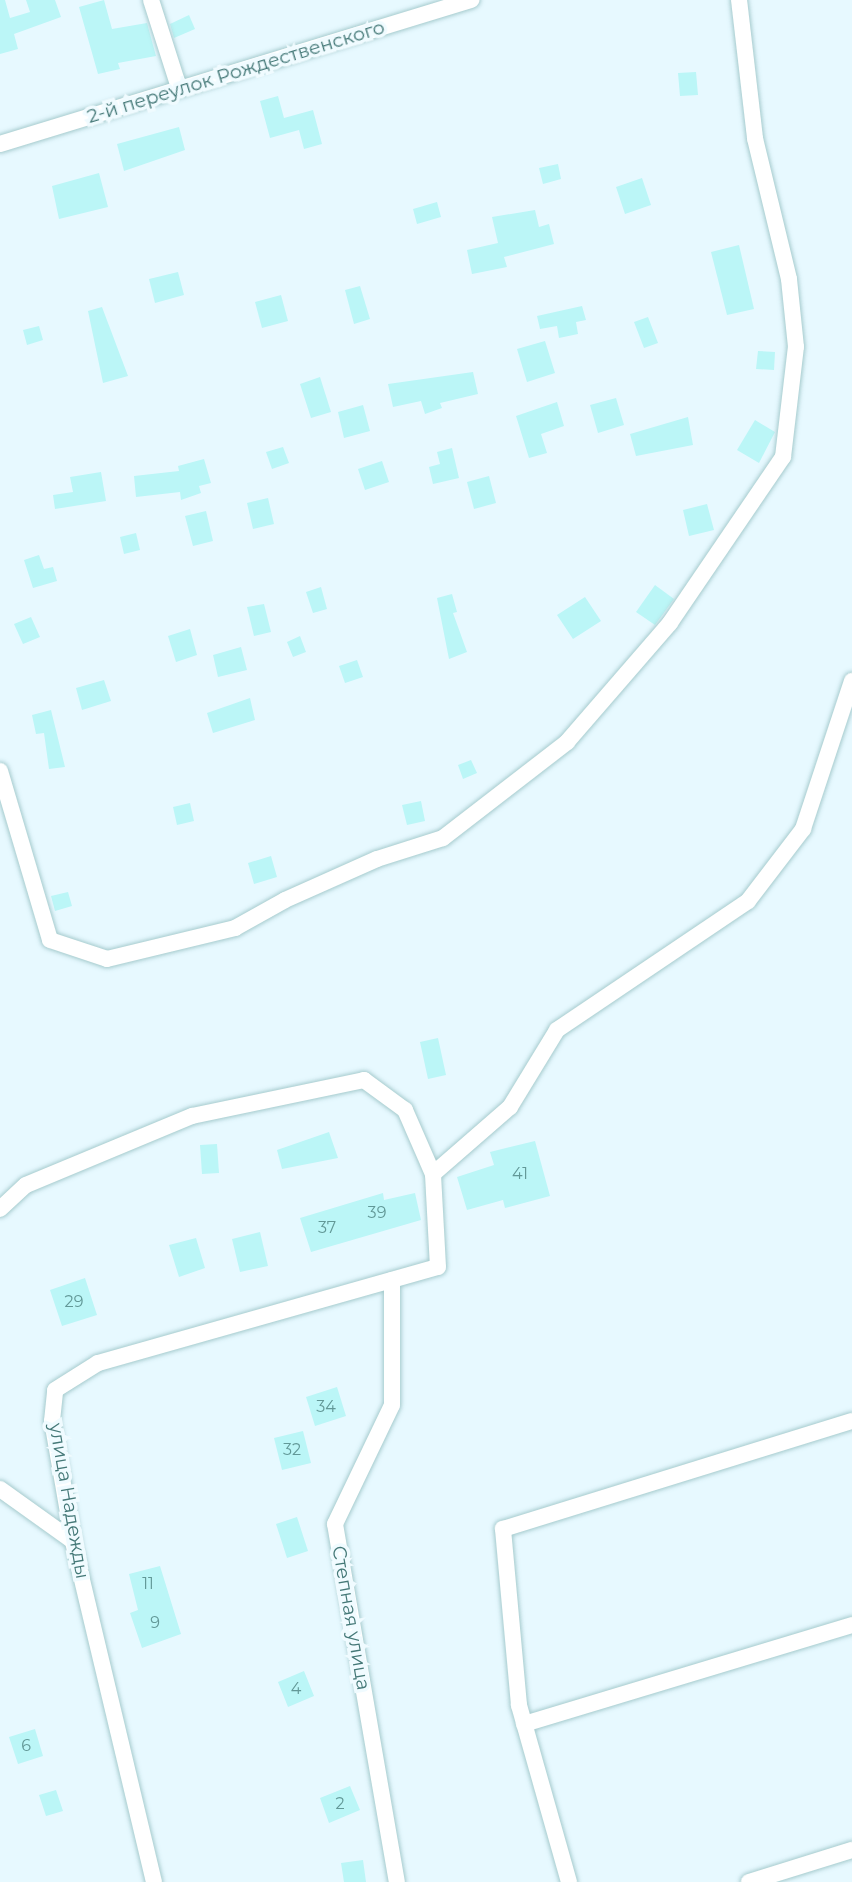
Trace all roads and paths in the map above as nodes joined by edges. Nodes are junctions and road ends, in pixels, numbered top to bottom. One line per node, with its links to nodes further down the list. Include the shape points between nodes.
1 (151, 0): 4 (street)
2 (472, 0): 4 (street, 2-й переулок Рождественского)
3 (739, 0): 7 (street, via 755,138 789,279 796,347 783,457 670,623 567,742 443,838 365,864 235,928 107,958 50,940)
4 (179, 88): 5 (street, 2-й переулок Рождественского)
5 (0, 144)
6 (850, 686): 8 (street, via 803,829 748,901 557,1030 510,1107)
7 (0, 771)
8 (433, 1174): 9 (street, via 405,1110 364,1080 192,1116 26,1185); 10 (street, улица Надежды, via 438,1267)
9 (0, 1209)
10 (392, 1280): 13 (street, улица Надежды, via 98,1363 55,1390 52,1421); 18 (street, Степная улица, via 392,1405 335,1524)
11 (852, 1421): 15 (street, via 503,1530)
12 (0, 1489): 13 (street)
13 (73, 1541): 17 (street, улица Надежды)
14 (852, 1625): 15 (street)
15 (524, 1724): 19 (street)
16 (852, 1850): 20 (street)
17 (154, 1882)
18 (397, 1882)
19 (569, 1882)
20 (750, 1882)

